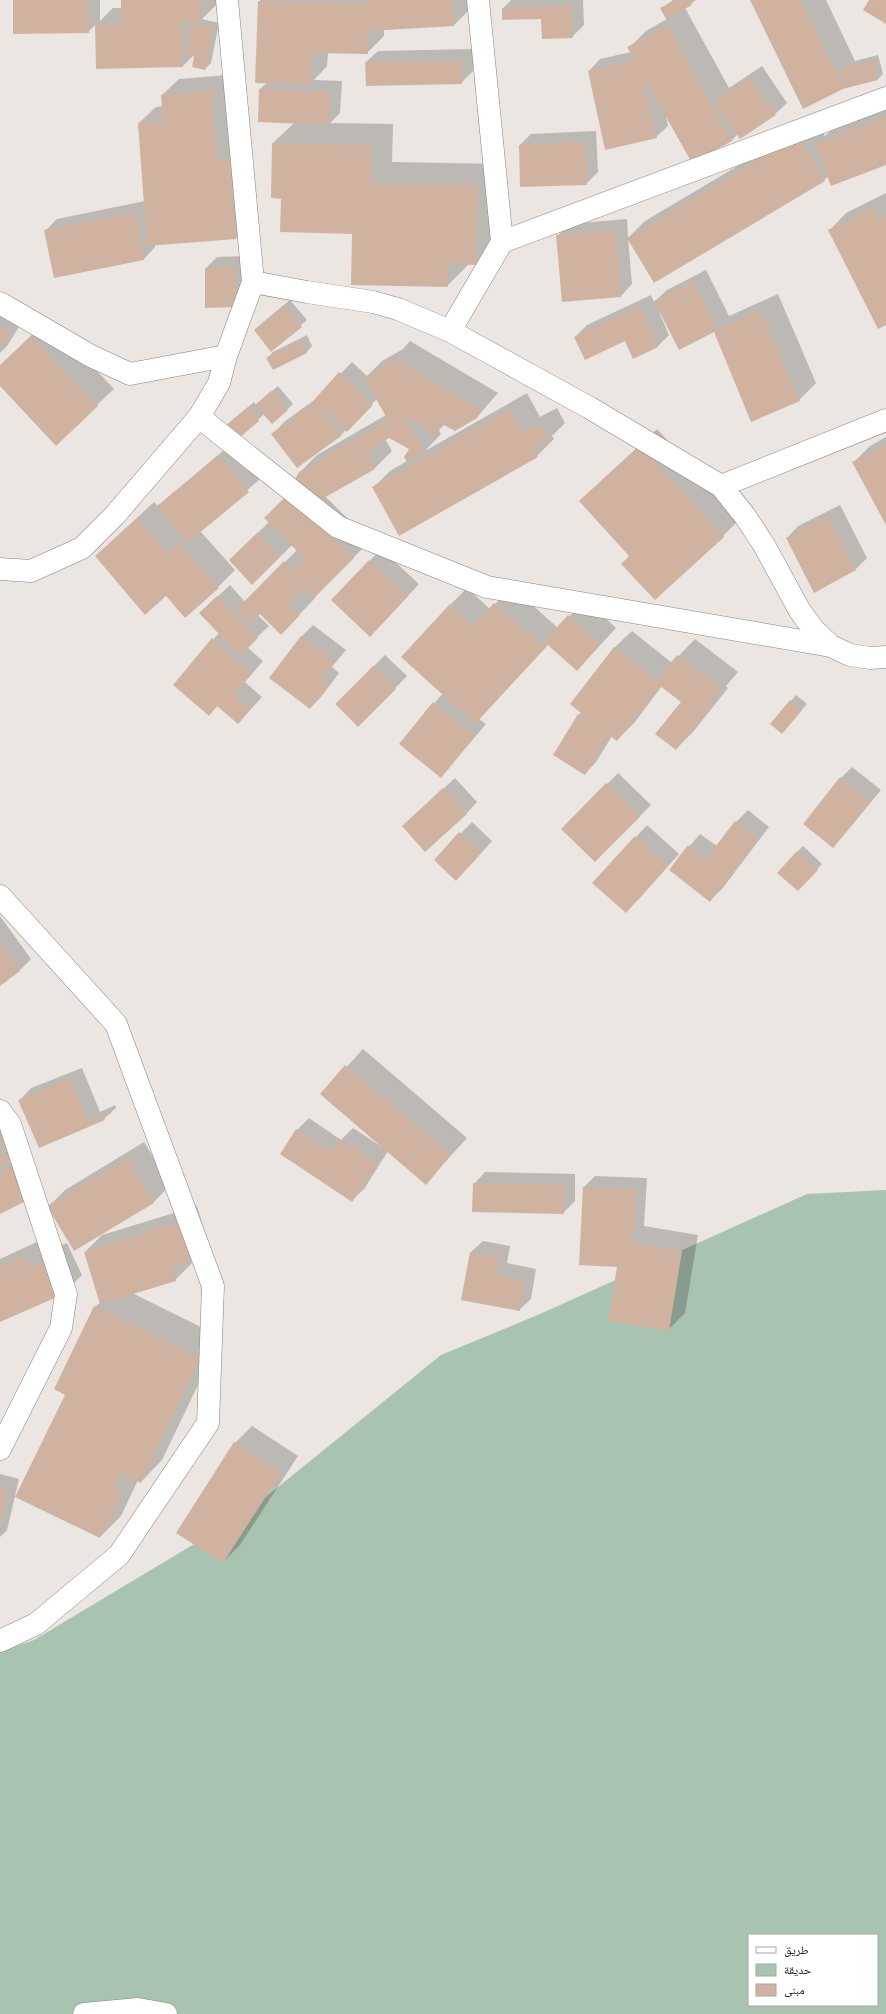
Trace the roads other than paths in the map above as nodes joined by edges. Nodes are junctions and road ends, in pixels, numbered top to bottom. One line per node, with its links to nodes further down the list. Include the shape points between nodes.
1 (227, 0): 5 (street)
2 (478, 0): 4 (street)
3 (886, 98): 4 (street)
4 (502, 242): 7 (street)
5 (253, 282): 7 (street, via 373,302 398,309); 8 (street)
6 (0, 303): 8 (street, via 91,356 130,374)
7 (450, 331): 11 (street, via 590,408)
8 (226, 356): 9 (street, via 219,383)
9 (199, 417): 12 (street, via 115,515 82,548 31,571); 13 (street, via 338,527 487,587)
10 (886, 420): 11 (street)
11 (721, 486): 13 (street, via 764,545 800,611 814,630)
12 (0, 569)
13 (831, 646): 14 (street, via 850,655)
14 (886, 657)
15 (0, 896): 18 (street, via 116,1024 213,1286 208,1423 119,1555 36,1624)
16 (0, 1111): 17 (street, via 10,1124 66,1294 61,1328)
17 (0, 1449)
18 (0, 1641)
19 (84, 2014): 20 (street, via 138,2009)
20 (166, 2014)

